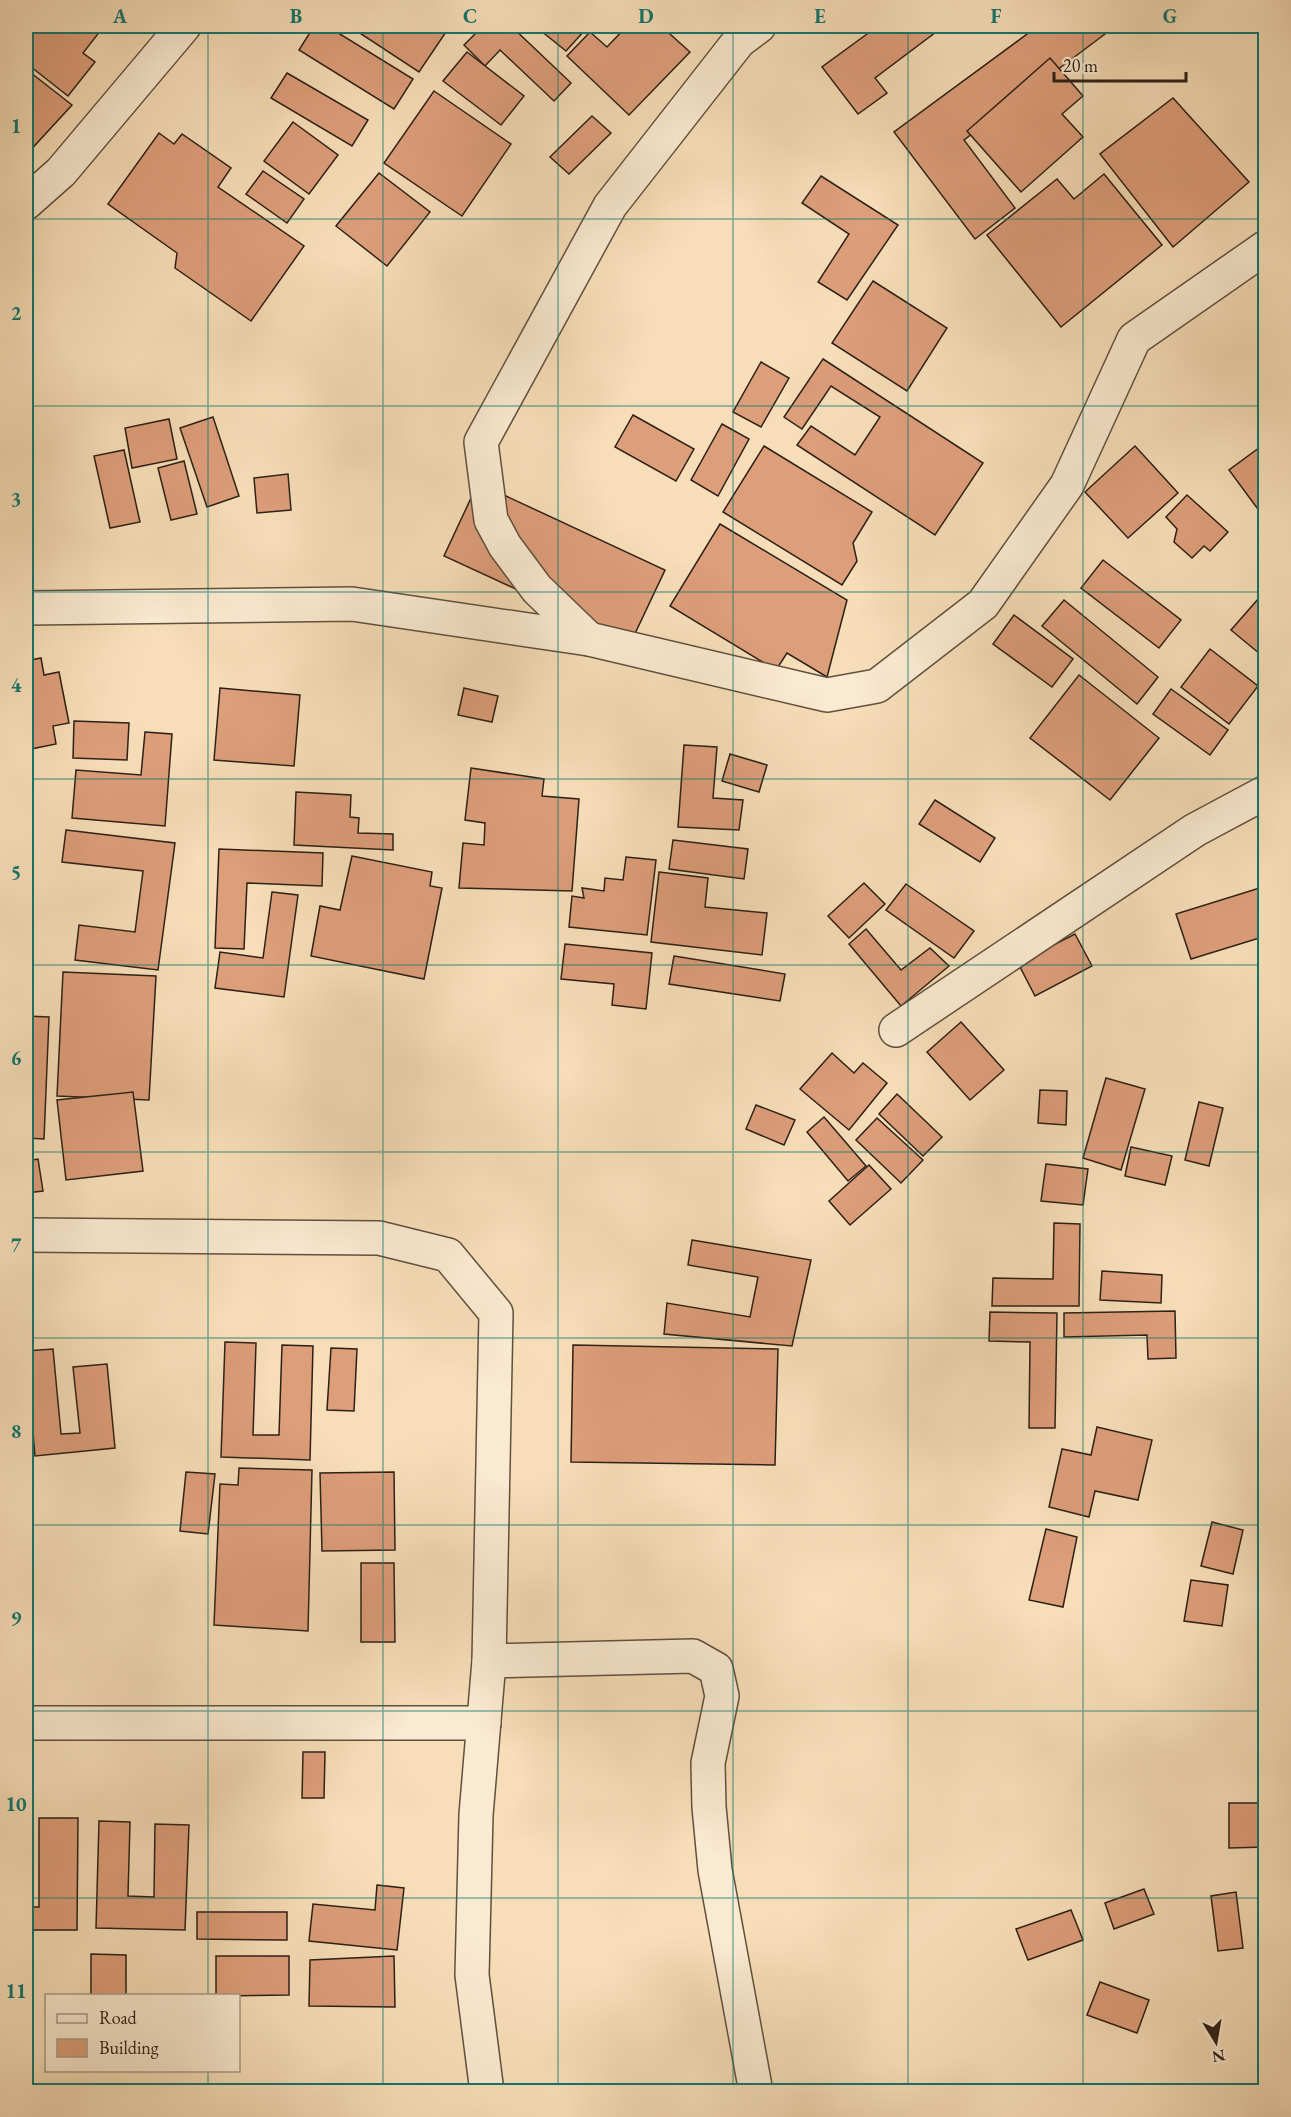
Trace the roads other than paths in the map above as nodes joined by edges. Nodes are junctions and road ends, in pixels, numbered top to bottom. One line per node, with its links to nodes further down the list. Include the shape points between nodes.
1 (184, 26): 3 (street, via 61,172)
2 (759, 26): 6 (street, via 739,41 610,206 481,442 491,520 537,589)
3 (26, 203)
4 (1266, 247): 6 (street, via 1134,339 1068,485 983,604 877,687 827,695)
5 (26, 608): 6 (street, via 352,604)
6 (589, 639)
7 (1266, 792): 8 (street, via 1195,830)
8 (896, 1030)
9 (26, 1235): 10 (street, via 379,1238 448,1255 496,1313)
10 (489, 1661): 11 (street); 14 (street, via 693,1656 716,1669 722,1695 708,1763 709,1807 715,1870)
11 (484, 1723): 12 (street); 13 (street, via 476,1815 472,1975)
12 (26, 1724)
13 (487, 2091)
14 (756, 2091)

